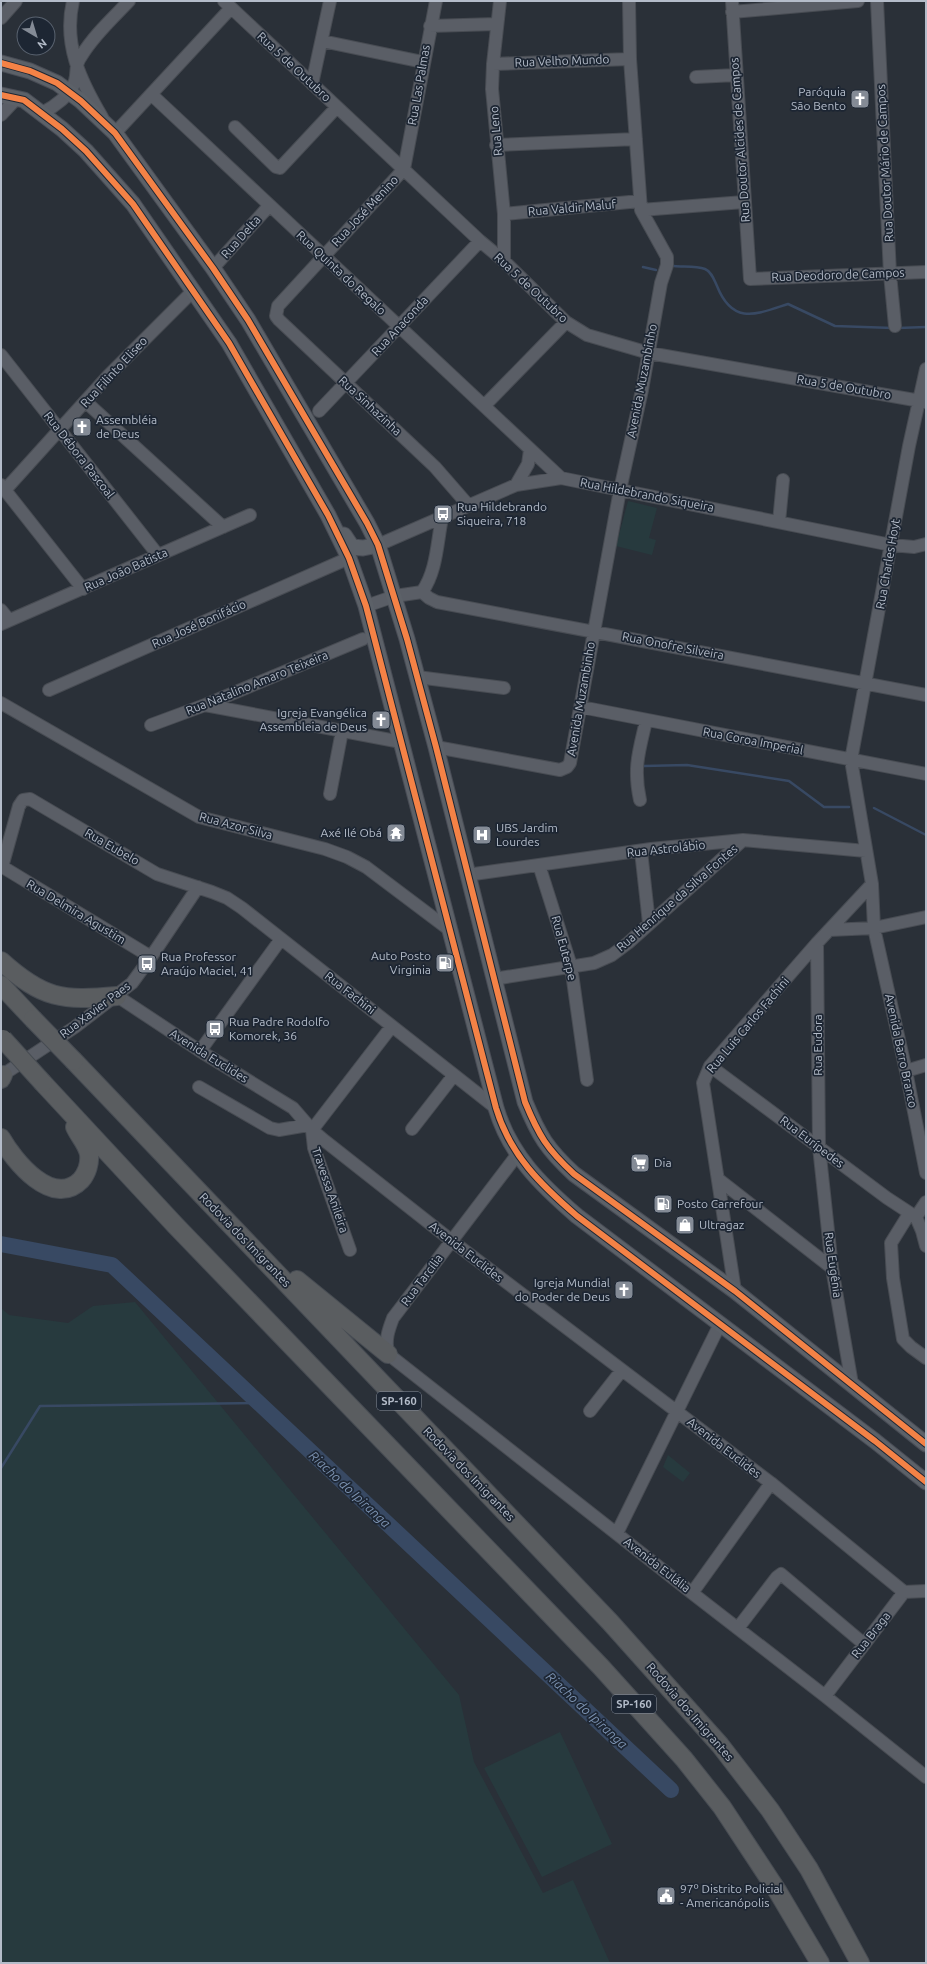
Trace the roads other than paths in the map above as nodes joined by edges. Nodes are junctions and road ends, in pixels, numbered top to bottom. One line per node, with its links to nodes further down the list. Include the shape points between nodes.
1 (16, 1): 12 (street)
2 (73, 1): 20 (street, via 69,17)
3 (129, 1): 20 (street, via 89,44)
4 (330, 1): 15 (street)
5 (436, 1): 14 (street, Rua Las Palmas)
6 (500, 1): 13 (street, Rua Leno)
7 (629, 1): 16 (street, Avenida Muzambinho)
8 (858, 1): 11 (street)
9 (877, 1): 46 (street, Rua Doutor Mário de Campos)
10 (228, 5): 23 (street, Rua 5 de Outubro); 26 (street)
11 (732, 7): 21 (street, Rua Doutor Alcides de Campos)
12 (1, 18)
13 (496, 24): 14 (street); 19 (street, Rua Leno)
14 (430, 26): 17 (street, Rua Las Palmas)
15 (322, 41): 17 (street); 23 (street)
16 (630, 59): 19 (street, Rua Velho Mundo); 34 (street, Avenida Muzambinho)
17 (423, 62): 36 (street, Rua Las Palmas)
18 (1, 63): 24 (main road, via 37,74)
19 (493, 64): 35 (street, Rua Leno)
20 (76, 66): 24 (street, via 75,81); 31 (street)
21 (736, 74): 22 (street); 37 (street, Rua Doutor Alcides de Campos)
22 (696, 77)
23 (312, 84): 28 (street, Rua 5 de Outubro)
24 (68, 91): 29 (street, via 57,104); 31 (main road)
25 (1, 94): 27 (main road)
26 (152, 95): 33 (street); 39 (street, Rua Quinta do Regalo)
27 (17, 98): 29 (main road); 30 (street)
28 (337, 107): 32 (street, via 280,168); 36 (street, Rua 5 de Outubro)
29 (42, 113): 48 (main road, via 86,151 133,204)
30 (1, 115)
31 (104, 121): 33 (main road)
32 (236, 127)
33 (115, 133): 44 (main road)
34 (636, 139): 35 (street); 38 (street, Avenida Muzambinho)
35 (496, 145): 40 (street, Rua Leno)
36 (404, 169): 41 (street, Rua 5 de Outubro); 42 (street, Rua José Menino)
37 (744, 202): 38 (street, Rua Valdir Maluf); 47 (street, Rua Doutor Alcides de Campos)
38 (640, 205): 40 (street, Rua Valdir Maluf); 53 (street, Avenida Muzambinho, via 667,257)
39 (269, 206): 42 (street, Rua Quinta do Regalo); 44 (street, Rua Delta)
40 (504, 214): 43 (street, Rua Leno)
41 (480, 241): 43 (street, Rua 5 de Outubro); 51 (street, Rua Anaconda)
42 (323, 255): 49 (street, Rua José Menino); 51 (street, Rua Quinta do Regalo)
43 (504, 261): 50 (street, Rua 5 de Outubro)
44 (213, 268): 76 (main road, via 248,320)
45 (926, 272): 46 (street, Rua Deodoro de Campos)
46 (890, 274): 47 (street, Rua Deodoro de Campos); 52 (street, Rua Doutor Mário de Campos)
47 (750, 279)
48 (193, 292): 58 (street, Rua Filinto Eliseo, via 137,345); 70 (main road, via 229,343)
49 (278, 306): 56 (street, Rua Sinhazinha, via 276,316 279,320)
50 (566, 322): 53 (street, Rua 5 de Outubro, via 587,335); 59 (street)
51 (399, 326): 56 (street, Rua Anaconda); 59 (street, Rua Quinta do Regalo)
52 (895, 326)
53 (649, 353): 57 (street, Rua 5 de Outubro); 67 (street, Avenida Muzambinho)
54 (1, 355): 61 (street, Rua Débora Pascoal)
55 (926, 369): 57 (street, Rua Charles Hoyt)
56 (345, 383): 60 (street, Rua Anaconda); 68 (street, Rua Sinhazinha, via 435,467)
57 (923, 401): 77 (street, Rua Charles Hoyt)
58 (86, 402): 61 (street, Rua Filinto Eliseo); 73 (street)
59 (484, 406): 62 (street, Rua Quinta do Regalo)
60 (319, 411)
61 (59, 432): 66 (street, Rua Filinto Eliseo); 80 (street, Rua Débora Pascoal)
62 (530, 450): 63 (street, Rua Quinta do Regalo); 65 (street, via 528,464)
63 (561, 478): 65 (street, Rua Hildebrando Siqueira); 67 (street, Rua Hildebrando Siqueira)
64 (783, 480): 72 (street)
65 (516, 485): 68 (street, Rua Hildebrando Siqueira)
66 (3, 487): 82 (street)
67 (620, 490): 72 (street, Rua Hildebrando Siqueira); 88 (street, Avenida Muzambinho)
68 (469, 506): 71 (street, Rua Hildebrando Siqueira)
69 (250, 515): 73 (street, Rua João Batista)
70 (328, 516): 76 (main road, via 339,527 350,546 363,548); 81 (main road)
71 (442, 518): 74 (street, Rua Hildebrando Siqueira); 75 (street)
72 (779, 522): 77 (street, Rua Hildebrando Siqueira)
73 (223, 527): 80 (street, Rua João Batista)
74 (421, 527): 75 (street, via 430,533); 76 (street, Rua Hildebrando Siqueira)
75 (437, 544): 83 (street, via 432,572)
76 (378, 545): 84 (main road)
77 (891, 545): 78 (street, Rua Hildebrando Siqueira); 91 (street, Rua Charles Hoyt)
78 (920, 545): 79 (street)
79 (926, 554)
80 (158, 555): 82 (street, Rua João Batista)
81 (349, 558): 85 (main road); 93 (street, Rua José Bonifácio)
82 (83, 588): 87 (street, Rua João Batista)
83 (422, 592): 84 (street); 88 (street, Rua Onofre Silveira, via 437,602)
84 (395, 596): 85 (street); 90 (main road)
85 (366, 606): 101 (main road)
86 (1, 610): 87 (street)
87 (5, 622)
88 (593, 631): 91 (street, Rua Onofre Silveira); 97 (street, Avenida Muzambinho)
89 (363, 639): 96 (street, Rua Natalino Amaro Teixeira)
90 (417, 677): 92 (street); 102 (main road)
91 (866, 684): 94 (street, Rua Onofre Silveira); 103 (street, Rua Charles Hoyt)
92 (504, 688)
93 (49, 690)
94 (926, 695)
95 (1, 703): 119 (street, Rua Azor Silva, via 199,817 347,857 366,867)
96 (205, 705): 99 (street, Rua Natalino Amaro Teixeira); 100 (street)
97 (581, 707): 98 (street, Rua Coroa Imperial); 102 (street, Avenida Muzambinho, via 570,763 568,767 560,770)
98 (646, 721): 103 (street, Rua Coroa Imperial); 106 (street, via 636,764)
99 (151, 725)
100 (342, 731): 101 (street); 105 (street)
101 (401, 742): 119 (main road)
102 (436, 747): 112 (main road)
103 (851, 760): 104 (street, Rua Coroa Imperial); 109 (street)
104 (926, 774)
105 (330, 794)
106 (640, 800)
107 (743, 840): 108 (street, Rua Astrolábio); 109 (street, Rua Astrolábio); 116 (street, Rua Henrique da Silva Fontes)
108 (641, 851): 110 (street, Rua Astrolábio); 116 (street)
109 (866, 851): 113 (street)
110 (539, 865): 112 (street, Rua Astrolábio); 124 (street, Rua Euterpe)
111 (2, 866): 114 (street, Rua Eubelo, via 19,806 23,800 30,799 157,874); 122 (street, Rua Delmira Agustim)
112 (467, 875): 125 (main road)
113 (872, 884): 117 (street, Avenida Barro Branco); 118 (street, Rua Luis Carlos Fachini)
114 (198, 888): 120 (street, Rua Fachini, via 227,898); 122 (street, Rua Xavier Paes)
115 (926, 917): 117 (street)
116 (650, 923): 124 (street, Rua Henrique da Silva Fontes, via 612,955 594,963)
117 (874, 928): 118 (street); 133 (street, Avenida Barro Branco)
118 (829, 930): 121 (street, Rua Luis Carlos Fachini)
119 (451, 931): 138 (main road)
120 (281, 939): 128 (street, Rua Fachini); 130 (street)
121 (817, 943): 132 (street, Rua Luis Carlos Fachini); 143 (street, Rua Eudora)
122 (151, 957): 127 (street, Rua Xavier Paes, via 132,983)
123 (1, 961): 127 (highway, via 28,984 62,997 83,999)
124 (571, 966): 125 (street, Rua Henrique da Silva Fontes); 136 (street, Rua Euterpe)
125 (494, 979): 154 (main road, via 525,1102 538,1133 554,1156 574,1174)
126 (1, 985): 149 (highway, Rodovia dos Imigrantes / SP-160, bridge)
127 (117, 996): 130 (street, Avenida Euclides); 135 (street, Rua Xavier Paes)
128 (392, 1026): 134 (street, Rua Fachini); 140 (street)
129 (2, 1038): 139 (highway, SP-160, bridge)
130 (200, 1051): 140 (street, Avenida Euclides, via 293,1108)
131 (926, 1065): 133 (street)
132 (710, 1066): 143 (street, Rua Eurípedes); 146 (street, Rua Luis Carlos Fachini, via 703,1083)
133 (906, 1070): 145 (street, Avenida Barro Branco)
134 (454, 1075): 138 (street, Rua Fachini); 141 (street)
135 (2, 1077)
136 (587, 1080)
137 (199, 1087): 140 (street, via 270,1128)
138 (496, 1108): 144 (main road)
139 (74, 1116): 142 (highway, via 76,1127 89,1154 89,1164 81,1180 66,1188 55,1188 41,1183 22,1166); 173 (highway, SP-160, via 601,1668 684,1759 722,1807 778,1892)
140 (310, 1128): 150 (street, Avenida Euclides); 152 (street, Travessa Anileira, via 314,1148)
141 (412, 1129)
142 (1, 1138)
143 (819, 1147): 148 (street, Rua Eurípedes); 153 (street, Rua Eugênia)
144 (517, 1155): 150 (street, Rua Tarcília); 155 (main road, via 542,1184 577,1216)
145 (926, 1173)
146 (718, 1179): 153 (street); 154 (street, Rua Luis Carlos Fachini)
147 (926, 1204): 148 (street)
148 (912, 1215): 151 (street, via 922,1231); 157 (street, via 891,1243 893,1278 903,1338)
149 (242, 1236): 156 (highway); 174 (highway, Rodovia dos Imigrantes / SP-160, via 615,1628 720,1745 770,1810 809,1869)
150 (452, 1241): 156 (street, Rua Tarcília, via 393,1318 386,1343); 158 (street, Avenida Euclides)
151 (926, 1246)
152 (350, 1250)
153 (832, 1268): 159 (street, Rua Eugênia)
154 (735, 1291): 159 (main road)
155 (720, 1324): 161 (street); 163 (main road)
156 (388, 1354): 165 (street, Avenida Eulália)
157 (926, 1358)
158 (622, 1370): 160 (street); 161 (street, Avenida Euclides)
159 (852, 1384): 162 (main road)
160 (590, 1412)
161 (677, 1412): 164 (street, Avenida Euclides); 165 (street)
162 (926, 1444)
163 (926, 1482)
164 (770, 1483): 167 (street, Avenida Euclides); 168 (street)
165 (617, 1533): 168 (street, Avenida Eulália)
166 (926, 1591): 167 (street)
167 (904, 1592): 170 (street, Rua Braga)
168 (692, 1593): 169 (street, Avenida Eulália)
169 (738, 1628): 170 (street, via 781,1574); 171 (street, Avenida Eulália)
170 (864, 1644): 171 (street, Rua Braga)
171 (825, 1696): 172 (street, Avenida Eulália)
172 (926, 1777)
173 (820, 1963)
174 (860, 1963)

